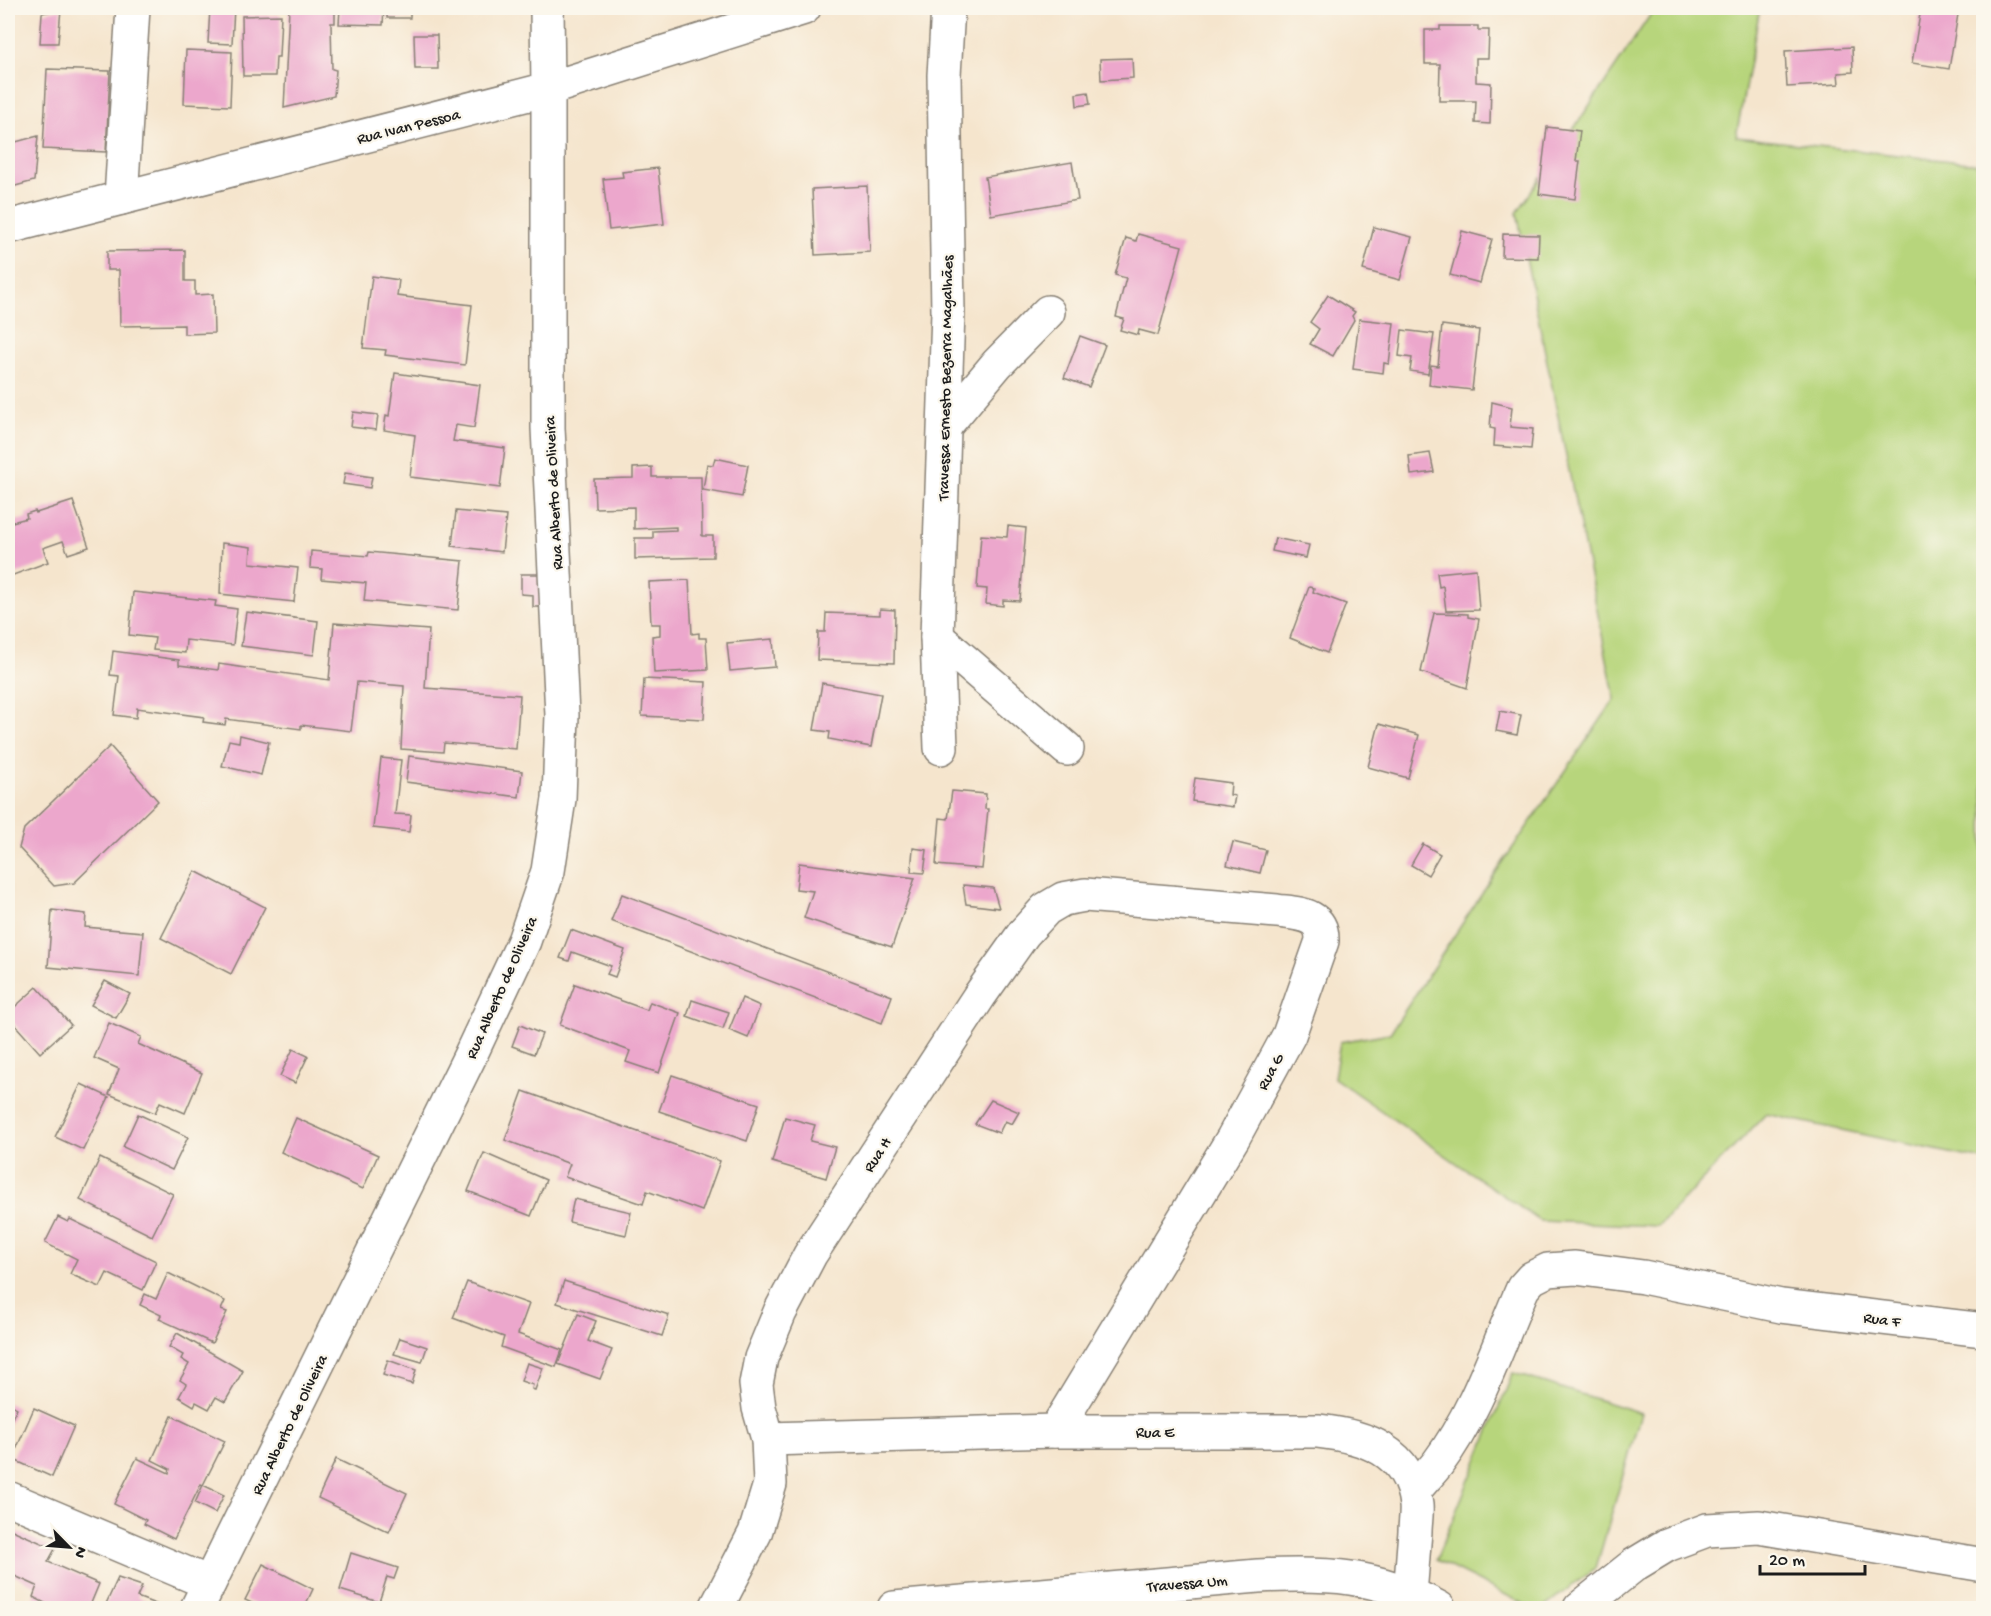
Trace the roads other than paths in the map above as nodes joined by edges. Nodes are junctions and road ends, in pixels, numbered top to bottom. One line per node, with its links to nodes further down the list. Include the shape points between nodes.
1 (133, 8): 6 (street)
2 (547, 8): 5 (street, Rua Alberto de Oliveira)
3 (804, 8): 5 (street, Rua Ivan Pessoa)
4 (948, 8): 9 (street, Travessa Ernesto Bezerra Magalhães, via 944,75 948,312)
5 (548, 89): 6 (street, Rua Ivan Pessoa); 21 (street, Rua Alberto de Oliveira, via 548,428 562,715 559,799 548,871 524,941 470,1056)
6 (121, 198): 7 (street, Rua Ivan Pessoa)
7 (8, 227)
8 (1048, 312): 9 (street)
9 (945, 426): 10 (street, Travessa Ernesto Bezerra Magalhães)
10 (937, 637): 11 (street, Travessa Ernesto Bezerra Magalhães); 12 (street)
11 (941, 748)
12 (1066, 749)
13 (1063, 899): 15 (street, Rua G, via 1085,895 1277,911 1315,920 1323,932 1289,1035 1233,1138); 16 (street, Rua H, via 1046,909 1024,933 980,994 810,1255 761,1358 756,1384)
14 (1983, 1330): 17 (street, Rua F, via 1781,1306 1643,1277 1575,1268 1548,1270 1532,1278 1524,1288 1462,1425)
15 (1055, 1431): 16 (street, Rua E); 17 (street, Rua E, via 1346,1434 1393,1457 1408,1473)
16 (768, 1439): 22 (street, Rua H, via 767,1494 755,1533)
17 (1414, 1491): 20 (street, Rua E)
18 (8, 1498): 21 (street)
19 (1983, 1565): 25 (street, via 1759,1527 1707,1530 1667,1545 1634,1565)
20 (1410, 1593): 23 (street, Travessa Um, via 1355,1577 1315,1574); 24 (street, Travessa Um)
21 (203, 1596)
22 (716, 1608)
23 (894, 1608)
24 (1439, 1608)
25 (1580, 1608)

